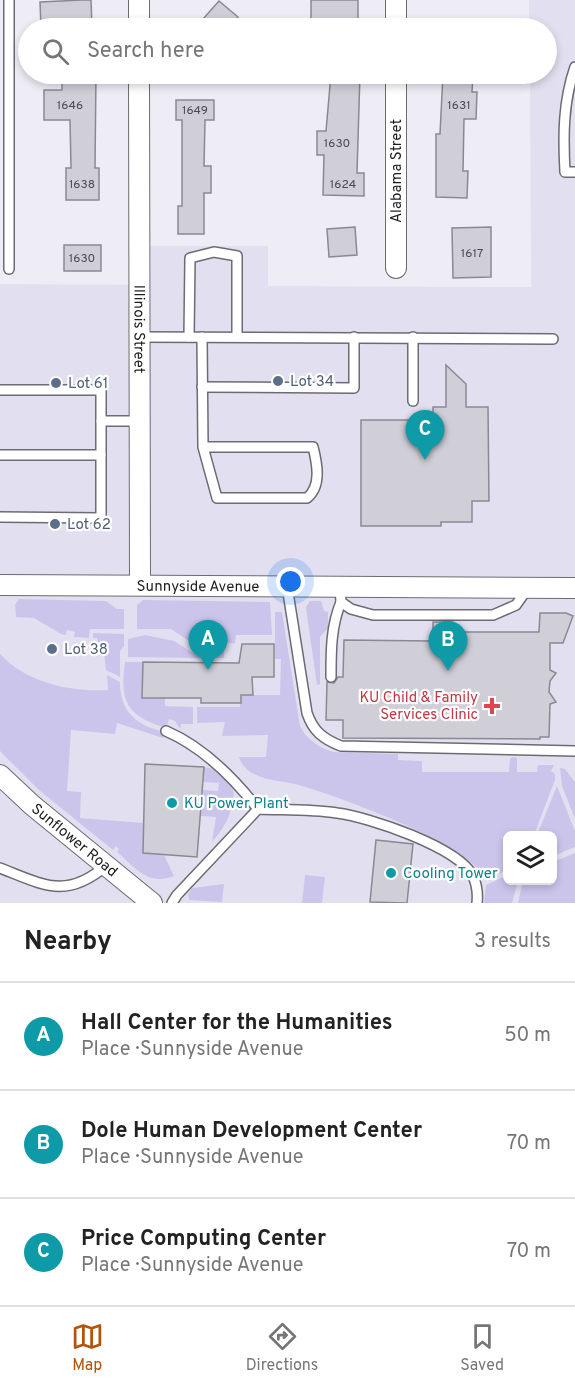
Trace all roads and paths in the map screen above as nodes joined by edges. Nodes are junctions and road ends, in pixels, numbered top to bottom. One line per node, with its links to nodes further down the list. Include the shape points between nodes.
1 (9, 0): 11 (lane)
2 (139, 0): 4 (street)
3 (396, 0): 5 (street)
4 (139, 18)
5 (396, 18)
6 (575, 67): 9 (lane, via 567,90 563,134 565,172)
7 (139, 84): 12 (street, Illinois Street)
8 (396, 84): 10 (street, Alabama Street)
9 (575, 172)
10 (396, 268)
11 (9, 269)
12 (140, 337): 13 (lane); 22 (street, Illinois Street)
13 (189, 337): 14 (lane); 15 (lane, via 190,258 214,252 237,256)
14 (202, 337): 15 (lane); 19 (lane)
15 (237, 337): 16 (lane)
16 (354, 337): 17 (lane); 19 (lane, via 354,387)
17 (413, 337): 18 (lane); 21 (lane)
18 (553, 339)
19 (202, 387): 24 (lane)
20 (0, 390): 23 (lane, via 101,390)
21 (413, 401)
22 (140, 421): 23 (lane); 29 (street, Illinois Street)
23 (101, 422): 26 (lane)
24 (202, 447): 24 (lane, via 313,447 316,485 307,498 217,498)
25 (0, 455): 26 (lane)
26 (101, 455): 27 (lane, via 101,518)
27 (0, 517)
28 (0, 585): 29 (street, Sunnyside Avenue)
29 (140, 585): 30 (street, Sunnyside Avenue)
30 (287, 586): 33 (street, Sunnyside Avenue); 36 (lane, via 307,713 316,732 328,741 341,746)
31 (528, 588): 32 (street, Sunnyside Avenue); 33 (street, Sunnyside Avenue); 33 (lane, via 516,605 493,615 373,615 351,609)
32 (575, 588)
33 (340, 594): 34 (lane, via 331,640)
34 (331, 676)
35 (166, 731): 38 (lane, via 221,767)
36 (575, 751)
37 (0, 775): 39 (street, Sunflower Road)
38 (258, 809): 42 (lane); 43 (lane, via 336,812 385,824 462,864 473,875)
39 (107, 865): 40 (lane, via 89,880 69,886 46,886); 41 (street, Sunflower Road)
40 (0, 868)
41 (152, 903)
42 (172, 903)
43 (477, 903)

